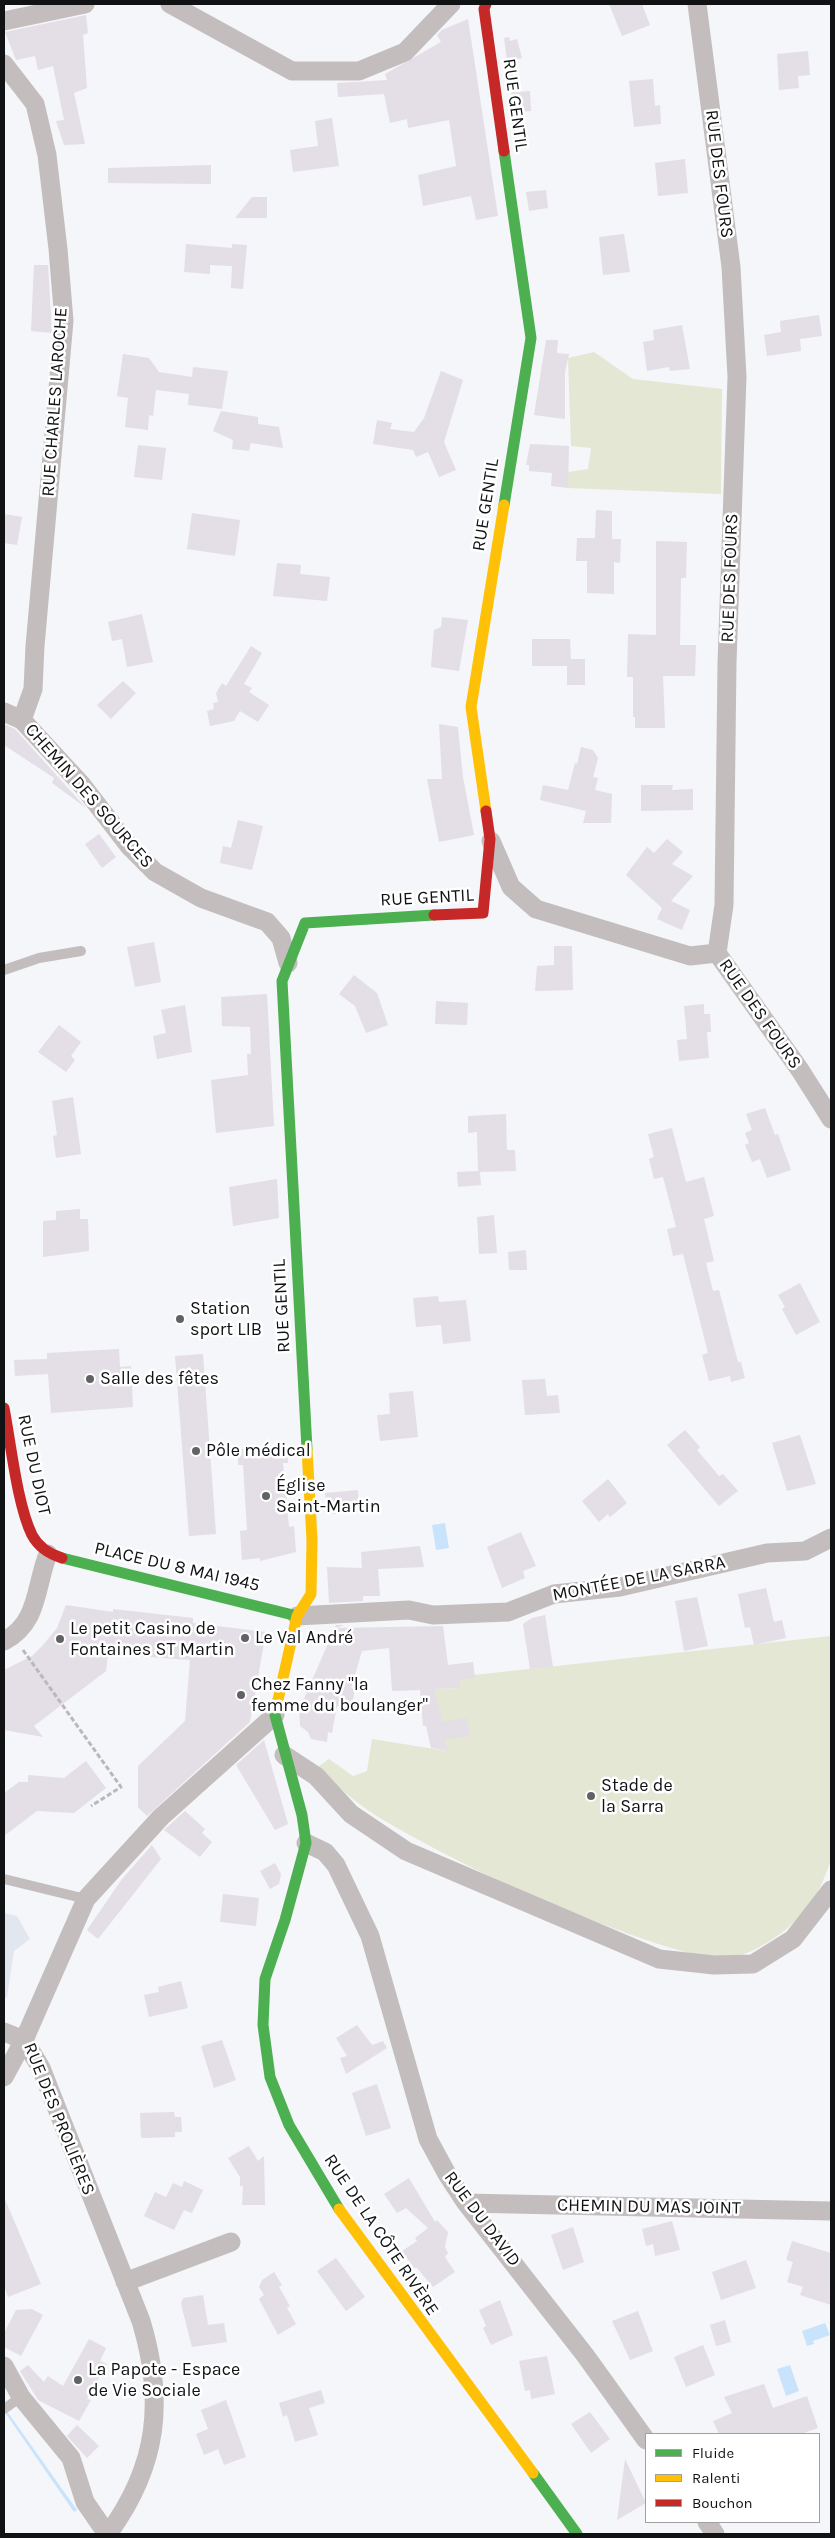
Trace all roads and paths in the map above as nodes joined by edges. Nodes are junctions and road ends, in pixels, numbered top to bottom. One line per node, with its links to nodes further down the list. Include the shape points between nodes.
1 (75, 4): 6 (street)
2 (170, 4): 3 (street, via 292,72 359,71 405,52)
3 (451, 4)
4 (486, 4): 10 (street, RUE GENTIL, via 484,10 531,338 471,706)
5 (697, 4): 12 (street, RUE DES FOURS, via 732,267 738,377 727,663 724,905)
6 (4, 21)
7 (4, 64): 9 (street, RUE CHARLES LAROCHE, via 34,104 47,155 64,322 33,689)
8 (4, 712): 9 (street, CHEMIN DES SOURCES)
9 (22, 720): 13 (street, CHEMIN DES SOURCES, via 155,872 200,898 267,922 282,938)
10 (490, 839): 12 (street, via 511,886 536,909 690,956); 13 (street, RUE GENTIL, via 483,913 391,916 305,924)
11 (80, 952): 14 (lane, via 39,958)
12 (717, 953): 15 (street, RUE DES FOURS)
13 (288, 963): 19 (street, RUE GENTIL, via 282,981 312,1540 311,1594)
14 (4, 970)
15 (831, 1119)
16 (4, 1408): 18 (street, RUE DU DIOT, via 25,1515 33,1537)
17 (831, 1538): 19 (street, MONTÉE DE LA SARRA, via 805,1551 767,1553 620,1587 554,1594 508,1612 433,1615 409,1610)
18 (48, 1554): 19 (street, PLACE DU 8 MAI 1945); 20 (street, via 37,1602 27,1623)
19 (297, 1616): 21 (street, RUE GENTIL)
20 (9, 1639): 23 (path, via 122,1787)
21 (274, 1715): 22 (street, RUE DE LA CÔTE RIVÈRE); 27 (street, RUE DES PROLIÈRES, via 161,1817)
22 (284, 1755): 24 (street, RUE DE LA CÔTE RIVÈRE, via 302,1815); 26 (street, via 316,1776 351,1814 406,1851 659,1959 714,1965 753,1964 793,1939)
23 (91, 1806)
24 (306, 1843): 31 (street, RUE DU DAVID, via 325,1852 336,1865 370,1936 428,2140); 41 (street, RUE DE LA CÔTE RIVÈRE, via 265,1979 263,2025 270,2077 289,2125 330,2197)
25 (4, 1879): 27 (lane)
26 (831, 1890)
27 (86, 1899): 29 (street, RUE DES PROLIÈRES)
28 (4, 2032): 29 (street)
29 (24, 2040): 30 (street); 34 (street, RUE DES PROLIÈRES, via 44,2076)
30 (4, 2077)
31 (466, 2203): 32 (street, CHEMIN DU MAS JOINT); 38 (street, RUE DU DAVID, via 539,2294)
32 (831, 2211)
33 (231, 2242): 34 (street)
34 (125, 2282): 40 (street, RUE DES PROLIÈRES, via 151,2354 156,2409 152,2442 142,2475 124,2512)
35 (4, 2366): 36 (street)
36 (21, 2396): 37 (lane); 40 (street, via 71,2458 85,2502)
37 (4, 2409)
38 (645, 2439)
39 (708, 2523): 42 (street)
40 (107, 2534)
41 (577, 2534)
42 (714, 2534)

